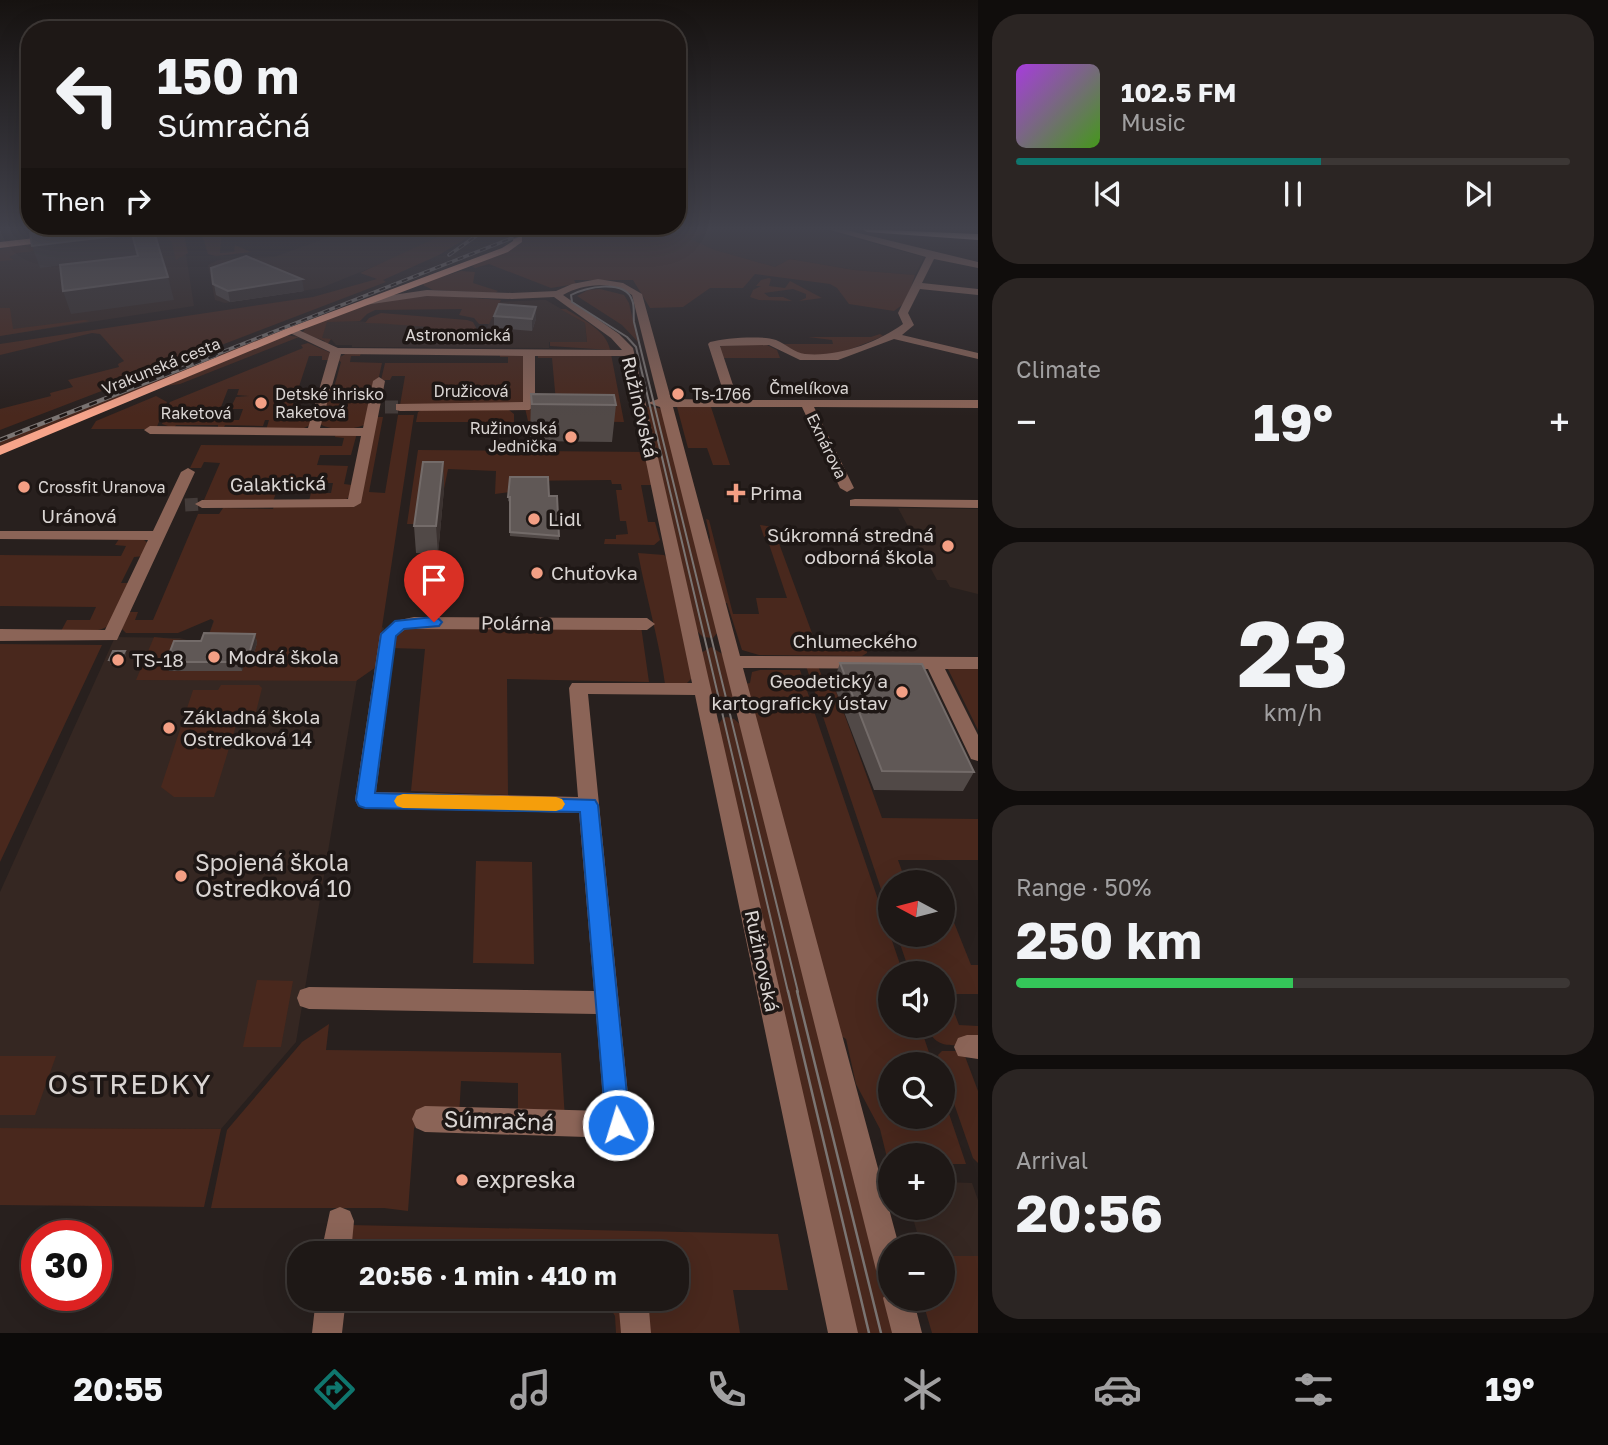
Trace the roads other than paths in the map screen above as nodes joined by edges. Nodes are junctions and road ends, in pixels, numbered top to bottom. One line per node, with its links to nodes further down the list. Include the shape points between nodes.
1 (394, 291): 8 (main road, Vrakunská cesta)
2 (423, 291): 6 (street)
3 (562, 291): 7 (street, Ružinovská)
4 (635, 291): 17 (street, Ružinovská)
5 (914, 291): 10 (street, via 903,313 907,328)
6 (427, 293): 7 (street); 8 (street)
7 (558, 294): 13 (street, Ružinovská, via 615,336)
8 (365, 302): 9 (main road, Vrakunská cesta)
9 (292, 330): 11 (street, Astronomická); 25 (main road, Vrakunská cesta)
10 (893, 336): 14 (street); 18 (street, via 838,357 800,357 771,342 718,342 713,347)
11 (336, 351): 12 (street, Astronomická); 23 (street)
12 (529, 351): 13 (street, Astronomická); 21 (street, Družicová, via 529,407)
13 (628, 353): 16 (street, Ružinovská)
14 (978, 356)
15 (379, 381): 24 (street, via 379,407)
16 (640, 403): 17 (street, Čmelíkova); 38 (street, Ružinovská)
17 (665, 403): 18 (street, Čmelíkova); 35 (street, Ružinovská)
18 (733, 403): 19 (street, Čmelíkova)
19 (806, 404): 20 (street, Čmelíkova); 27 (street, Exnárova)
20 (978, 404)
21 (400, 407)
22 (150, 430): 23 (street, Raketová)
23 (313, 432): 24 (street, Raketová)
24 (369, 432): 30 (street, Galaktická, via 354,503)
25 (0, 451)
26 (188, 472): 32 (street, via 179,505)
27 (847, 488)
28 (855, 503): 29 (street)
29 (978, 504)
30 (202, 505)
31 (0, 535): 32 (street, Uránová)
32 (158, 536): 34 (street, via 111,636)
33 (647, 624): 40 (street, Polárna, via 414,622 388,634 365,800)
34 (0, 635)
35 (732, 662): 36 (street, Chlumeckého); 45 (street, Ružinovská)
36 (933, 662): 37 (street, Chlumeckého); 39 (street)
37 (978, 663)
38 (702, 689): 40 (street, Súmračná, via 578,688); 52 (street, Ružinovská)
39 (978, 754)
40 (589, 805): 42 (street, Súmračná)
41 (309, 998): 42 (street)
42 (607, 1003): 43 (street, Súmračná, via 618,1125)
43 (425, 1119)
44 (340, 1221): 46 (street)
45 (882, 1234)
46 (338, 1241)
47 (330, 1311): 50 (street)
48 (634, 1311): 51 (street)
49 (901, 1311): 53 (street)
50 (327, 1333)
51 (636, 1333)
52 (843, 1333)
53 (907, 1333)

